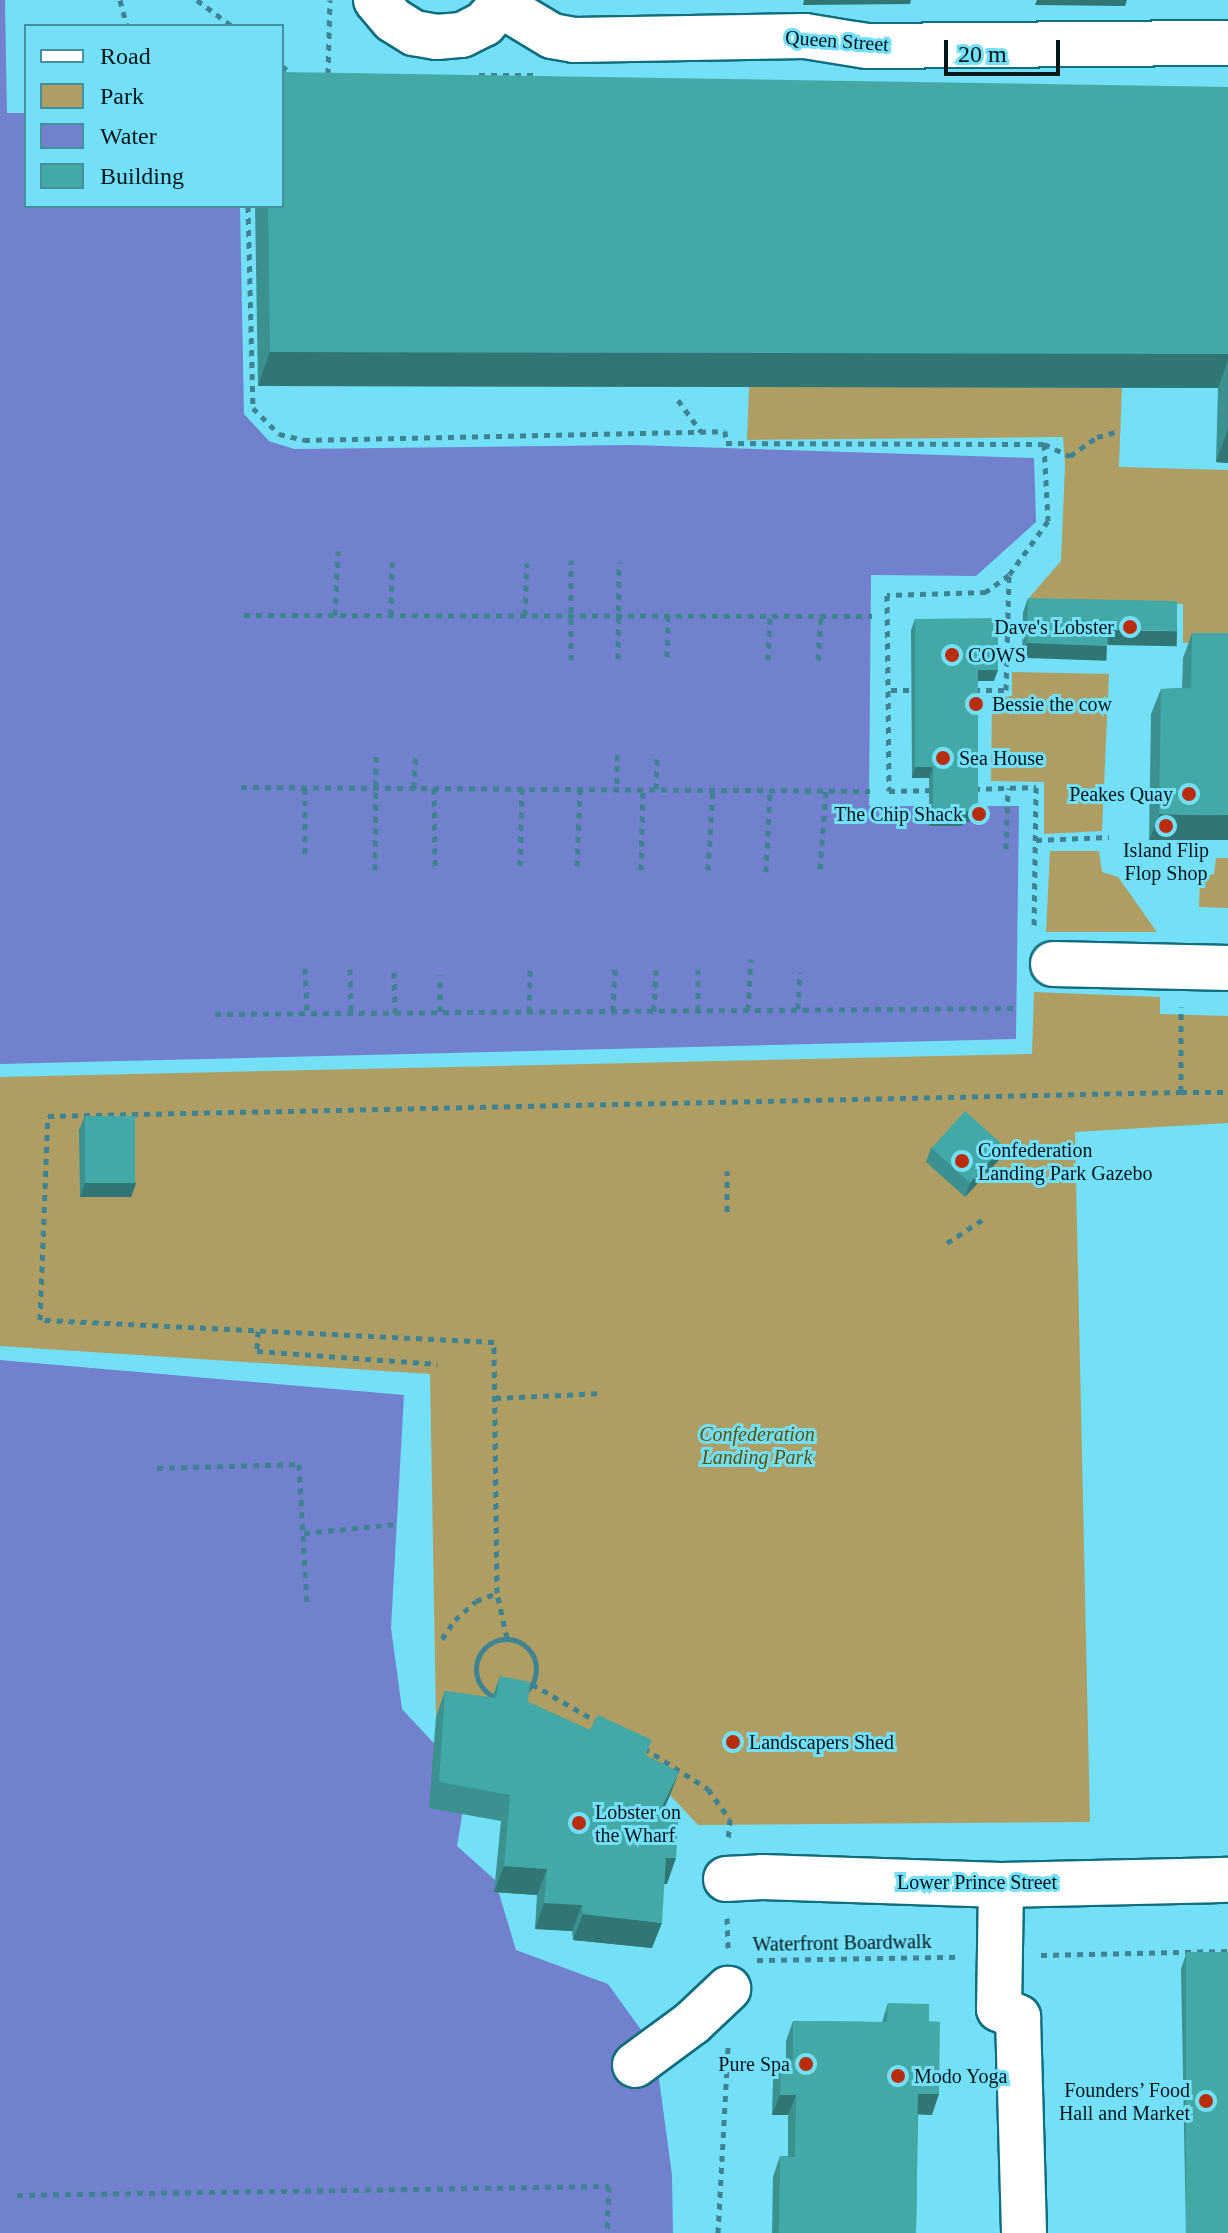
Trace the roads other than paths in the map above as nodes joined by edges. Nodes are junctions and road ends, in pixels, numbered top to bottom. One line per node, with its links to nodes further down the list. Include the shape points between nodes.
1 (376, 0): 2 (street, Queen Street, via 414,33 437,37 462,35 484,24)
2 (503, 3): 3 (street, Queen Street, via 552,36 574,40 805,36 867,46)
3 (1228, 43)
4 (1044, 952): 5 (street)
5 (1228, 968)
6 (726, 1879): 8 (street, Lower Prince Street)
7 (1228, 1880): 8 (street, Lower Prince Street)
8 (1001, 1885): 11 (street, via 999,2009 1018,2017)
9 (728, 1989): 10 (street)
10 (635, 2065)
11 (1024, 2233)

